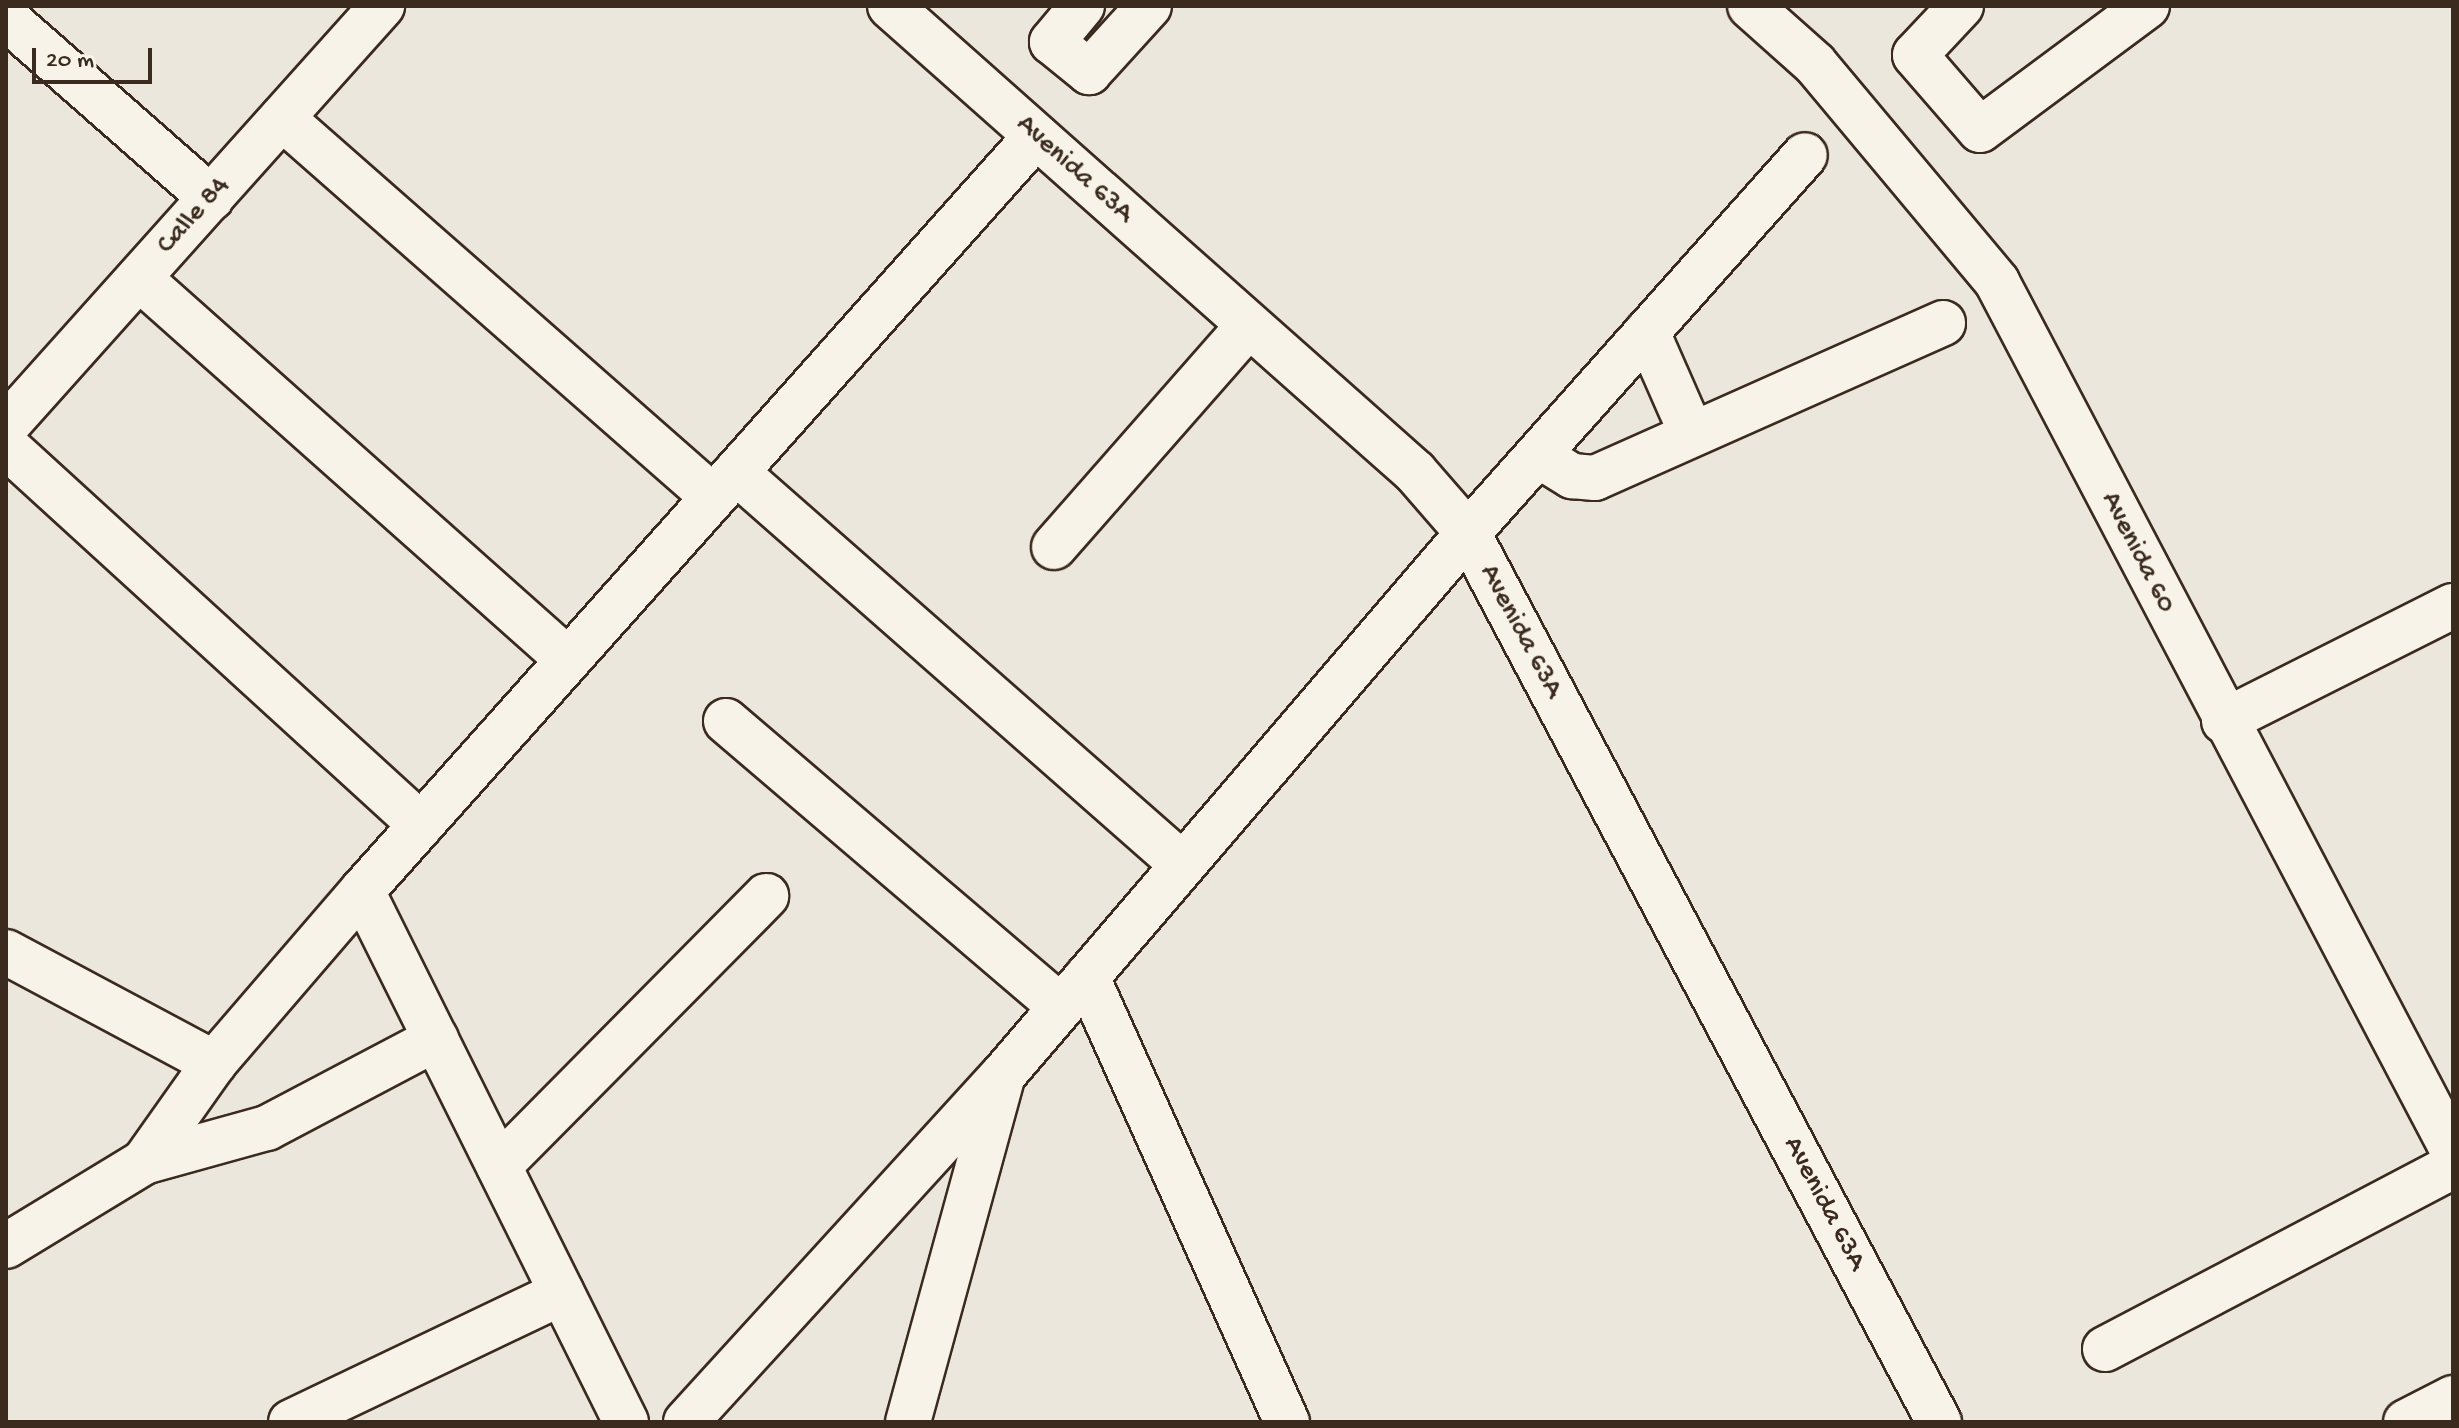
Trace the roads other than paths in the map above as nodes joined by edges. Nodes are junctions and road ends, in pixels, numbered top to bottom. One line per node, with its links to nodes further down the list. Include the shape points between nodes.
1 (382, 6): 9 (street, Calle 84)
2 (890, 6): 10 (street, Avenida 63A)
3 (1082, 6): 4 (street, via 1052,42 1089,72)
4 (1149, 6)
5 (1750, 6): 27 (street, Avenida 60, via 1815,64 1997,282)
6 (1961, 6): 7 (street, via 1915,55 1980,130)
7 (2147, 6)
8 (6, 18): 12 (street)
9 (282, 118): 12 (street, Calle 84); 21 (street)
10 (1036, 136): 15 (street, Avenida 63A); 21 (street)
11 (1805, 155): 16 (street)
12 (211, 198): 13 (street, Calle 84)
13 (139, 278): 17 (street, Calle 84); 25 (street)
14 (1943, 323): 18 (street)
15 (1249, 325): 22 (street, Avenida 63A, via 1415,472); 23 (street)
16 (1647, 332): 18 (street); 20 (street)
17 (14, 403)
18 (1691, 432): 20 (street, via 1595,478 1572,476)
19 (6, 446): 28 (street)
20 (1538, 455): 22 (street)
21 (724, 484): 25 (street); 29 (street)
22 (1468, 533): 29 (street); 52 (street, Avenida 63A)
23 (1054, 547)
24 (2453, 606): 27 (street)
25 (568, 660): 28 (street)
26 (726, 721): 33 (street)
27 (2224, 721): 37 (street, Avenida 60)
28 (421, 825): 30 (street)
29 (1183, 865): 33 (street)
30 (362, 891): 34 (street); 35 (street)
31 (766, 896): 39 (street)
32 (6, 952): 35 (street)
33 (1074, 992): 36 (street); 51 (street)
34 (436, 1039): 38 (street, via 267,1128); 39 (street)
35 (214, 1063): 38 (street)
36 (1003, 1075): 49 (street); 50 (street)
37 (2453, 1151)
38 (144, 1162): 42 (street)
39 (499, 1166): 44 (street)
40 (2453, 1166): 45 (street)
41 (6, 1212): 42 (street)
42 (55, 1222): 43 (street)
43 (6, 1246)
44 (562, 1293): 47 (street); 48 (street)
45 (2105, 1349)
46 (2453, 1398): 53 (street)
47 (291, 1422)
48 (626, 1422)
49 (686, 1422)
50 (908, 1422)
51 (1287, 1422)
52 (1939, 1422)
53 (2406, 1422)

